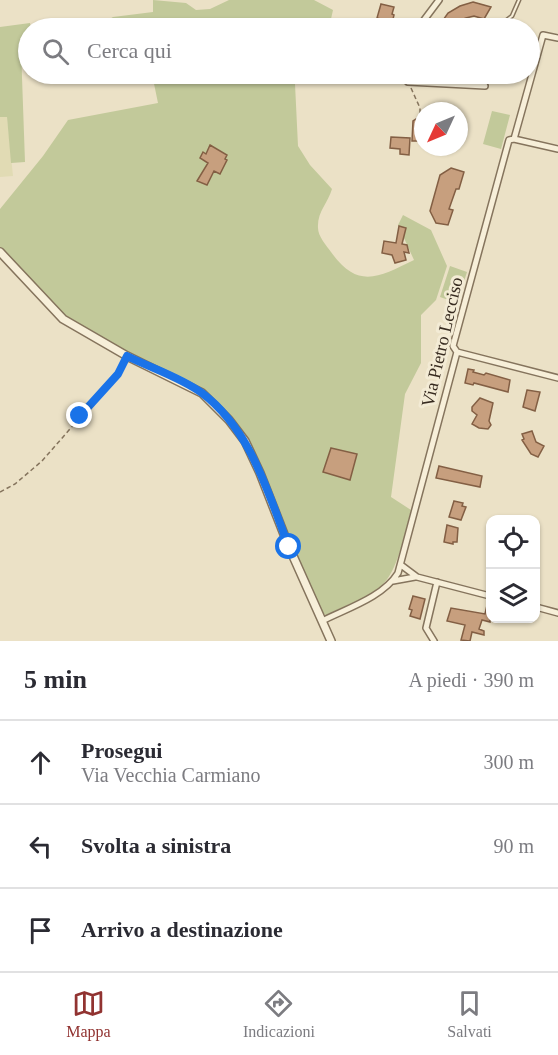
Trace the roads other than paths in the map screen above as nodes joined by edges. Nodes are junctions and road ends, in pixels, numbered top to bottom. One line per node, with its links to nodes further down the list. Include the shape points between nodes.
1 (439, 0): 3 (street)
2 (519, 0): 4 (lane)
3 (426, 18)
4 (509, 18)
5 (558, 38): 6 (street, Via Pietro Lecciso, via 543,35)
6 (540, 46)
7 (446, 84): 9 (street)
8 (529, 84): 10 (street, Via Pietro Lecciso)
9 (485, 86)
10 (514, 140): 11 (street); 13 (street, Via Pietro Lecciso, via 509,140 453,346)
11 (558, 148)
12 (0, 252): 22 (street, via 63,319 202,393 229,420 245,441 260,473)
13 (457, 352): 14 (street); 15 (street, Via Pietro Lecciso)
14 (558, 378)
15 (401, 565): 16 (street); 17 (street, Via Pietro Lecciso)
16 (417, 577): 17 (street); 18 (street)
17 (393, 581): 22 (street, Via Pietro Lecciso)
18 (436, 582): 19 (street); 24 (street, via 426,628)
19 (486, 595)
20 (540, 608): 21 (street)
21 (558, 613)
22 (322, 621): 23 (street)
23 (331, 641)
24 (434, 641)

